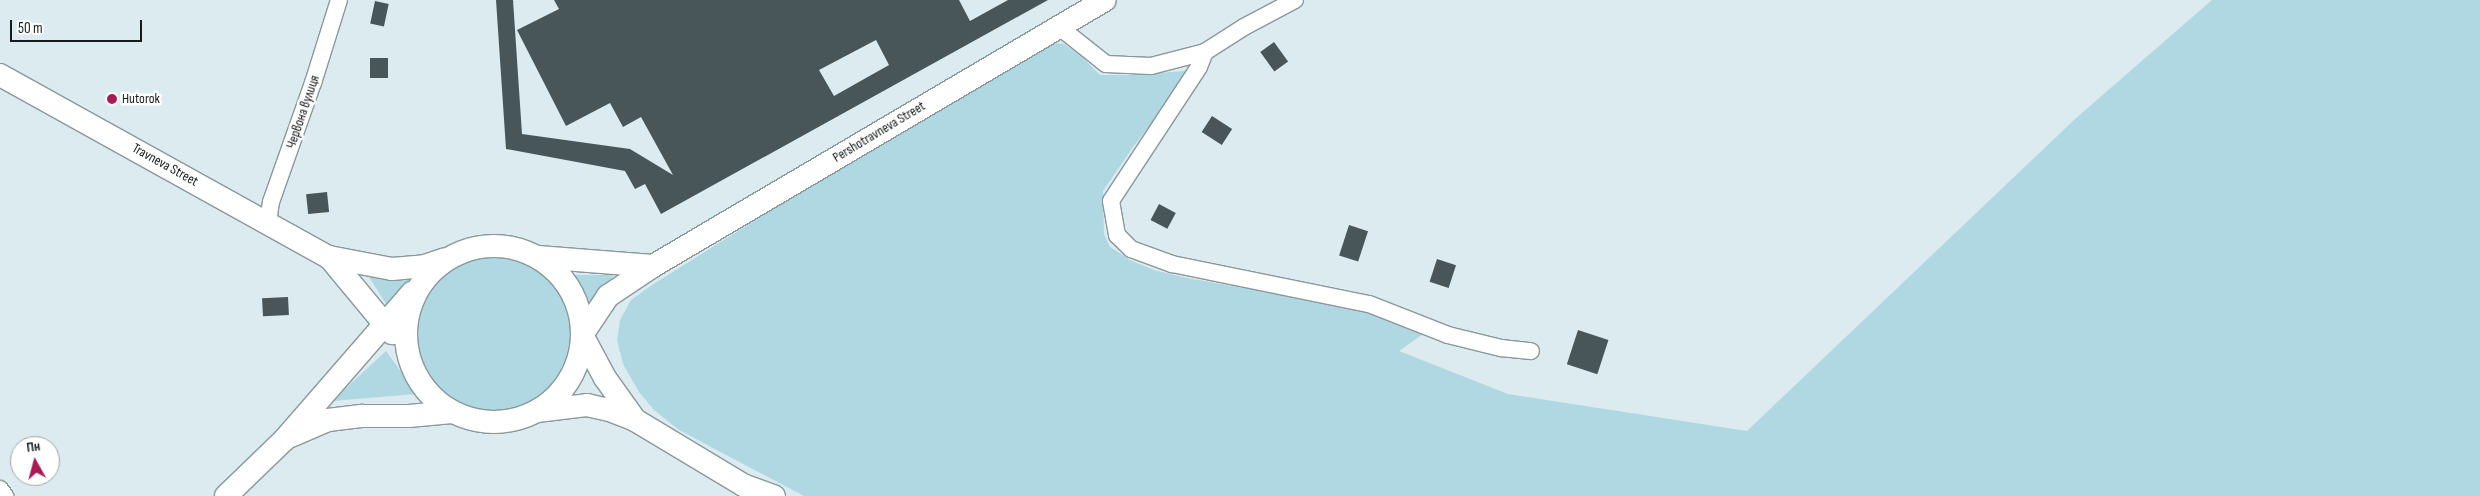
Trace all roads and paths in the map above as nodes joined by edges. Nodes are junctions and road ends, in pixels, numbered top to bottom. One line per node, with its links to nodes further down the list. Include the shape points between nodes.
1 (339, 0): 7 (street, Червона вулиця, via 271,202)
2 (1105, 0): 4 (street, Pershotravneva Street)
3 (1295, 0): 5 (street)
4 (1058, 26): 5 (street, via 1106,64 1151,66); 11 (street, Pershotravneva Street)
5 (1205, 52): 15 (street, via 1112,201 1117,235 1131,249 1172,264 1369,304 1476,343)
6 (0, 76): 7 (street, Travneva Street)
7 (268, 224): 8 (street, Travneva Street)
8 (329, 257): 9 (street, via 392,269 426,266); 13 (street)
9 (448, 258): 10 (street, via 477,247 500,246); 12 (street)
10 (538, 258): 11 (street); 14 (street, via 568,286 580,316)
11 (653, 266): 14 (street, Pershotravneva Street, via 608,296)
12 (422, 281): 13 (street); 16 (street, via 406,317)
13 (384, 322): 16 (street); 20 (street)
14 (582, 335): 17 (street, via 571,377 561,391); 19 (street, via 604,378)
15 (1531, 351)
16 (408, 355): 18 (street, via 427,393)
17 (537, 411): 18 (street, via 511,420 480,421); 19 (street, via 587,405)
18 (452, 412): 20 (street, via 328,420)
19 (635, 420): 24 (street, via 743,484)
20 (285, 439): 23 (street)
21 (0, 490): 22 (street)
22 (5, 496)
23 (226, 496)
24 (774, 496)

